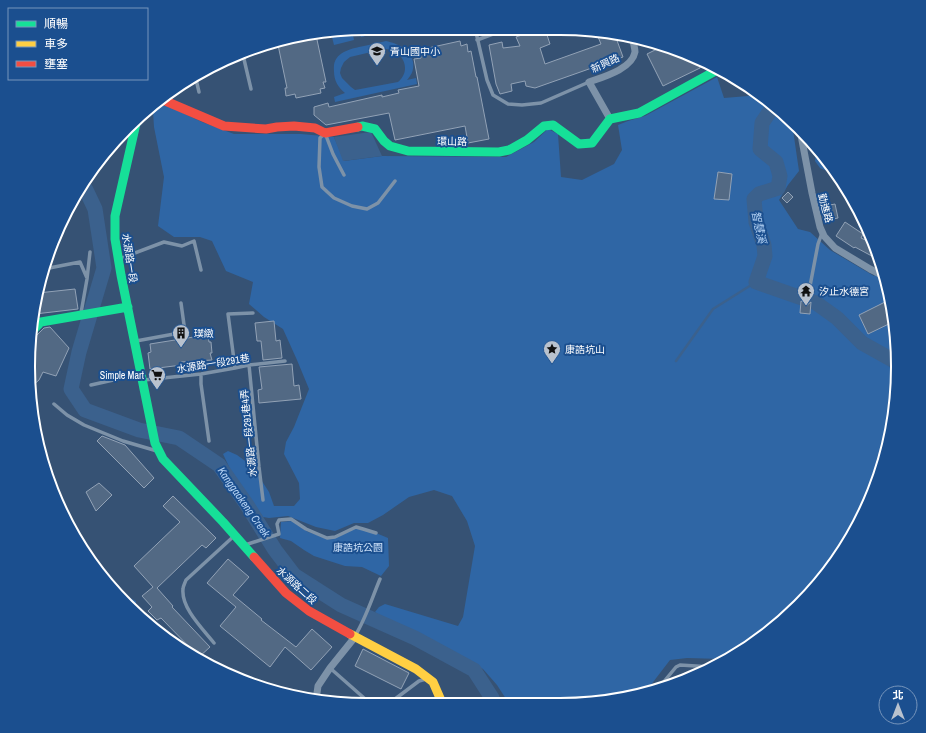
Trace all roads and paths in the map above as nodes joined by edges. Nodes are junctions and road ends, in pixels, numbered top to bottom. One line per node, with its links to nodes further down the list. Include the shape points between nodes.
1 (476, 35): 3 (lane)
2 (491, 35): 3 (lane)
3 (477, 40): 8 (lane, via 493,95 508,104 541,102)
4 (634, 43): 8 (street, 新興路, via 635,51 630,62 612,74)
5 (244, 59): 9 (lane)
6 (713, 72): 12 (street, via 639,113)
7 (197, 82): 10 (lane)
8 (589, 82): 12 (street)
9 (251, 89)
10 (199, 92)
11 (168, 102): 14 (street, 環山路, via 224,126 266,129 294,126 315,128)
12 (610, 119): 14 (street, 環山路, via 592,144 579,144 553,125 544,126 528,140 499,152 408,151 390,146 375,129 362,126)
13 (135, 130): 20 (street, 水源路一段, via 115,216)
14 (325, 133): 16 (lane); 17 (lane, via 320,138 319,167 322,187 334,198 367,209 378,204)
15 (802, 141): 18 (street, 勤進路)
16 (344, 175)
17 (395, 181)
18 (822, 232): 23 (street, 勤進路, via 836,248); 25 (lane)
19 (90, 252): 24 (lane)
20 (118, 260): 22 (lane, via 164,242 182,246 194,241); 27 (street, 水源路一段)
21 (50, 268): 24 (lane, via 80,262)
22 (201, 270)
23 (877, 272)
24 (87, 279): 29 (lane)
25 (808, 302)
26 (181, 303): 31 (lane, via 185,332)
27 (128, 307): 29 (street); 31 (street)
28 (253, 313): 34 (lane, via 228,314)
29 (82, 316): 30 (street)
30 (38, 322)
31 (135, 341): 36 (street)
32 (285, 361): 33 (lane, 水源路一段291巷)
33 (249, 365): 34 (lane, 水源路一段291巷); 41 (lane, 水源路一段291巷4弄)
34 (235, 368): 35 (lane, 水源路一段291巷)
35 (202, 374): 36 (lane, 水源路一段291巷); 39 (lane, via 201,384)
36 (142, 377): 37 (lane, 水源路一段291巷); 40 (street)
37 (91, 385)
38 (54, 404): 40 (lane, via 84,425 123,441)
39 (209, 441)
40 (157, 447): 43 (street, 水源路二段, via 163,459)
41 (263, 500)
42 (376, 533): 44 (lane, via 356,528 327,538 291,519 279,520 279,534)
43 (235, 535): 44 (street, 水源路二段); 47 (lane, via 186,580 183,588 187,609)
44 (244, 545): 46 (street, 水源路二段, via 260,565 309,612)
45 (380, 579): 46 (lane)
46 (355, 637): 49 (street); 50 (street, 水源路二段, via 416,669)
47 (214, 643)
48 (701, 666): 51 (lane, via 680,665)
49 (330, 668): 52 (street, via 318,686); 53 (lane)
50 (429, 679): 54 (lane, via 419,681); 55 (street, 水源路二段)
51 (665, 680)
52 (317, 694)
53 (364, 698)
54 (396, 698)
55 (440, 698)

